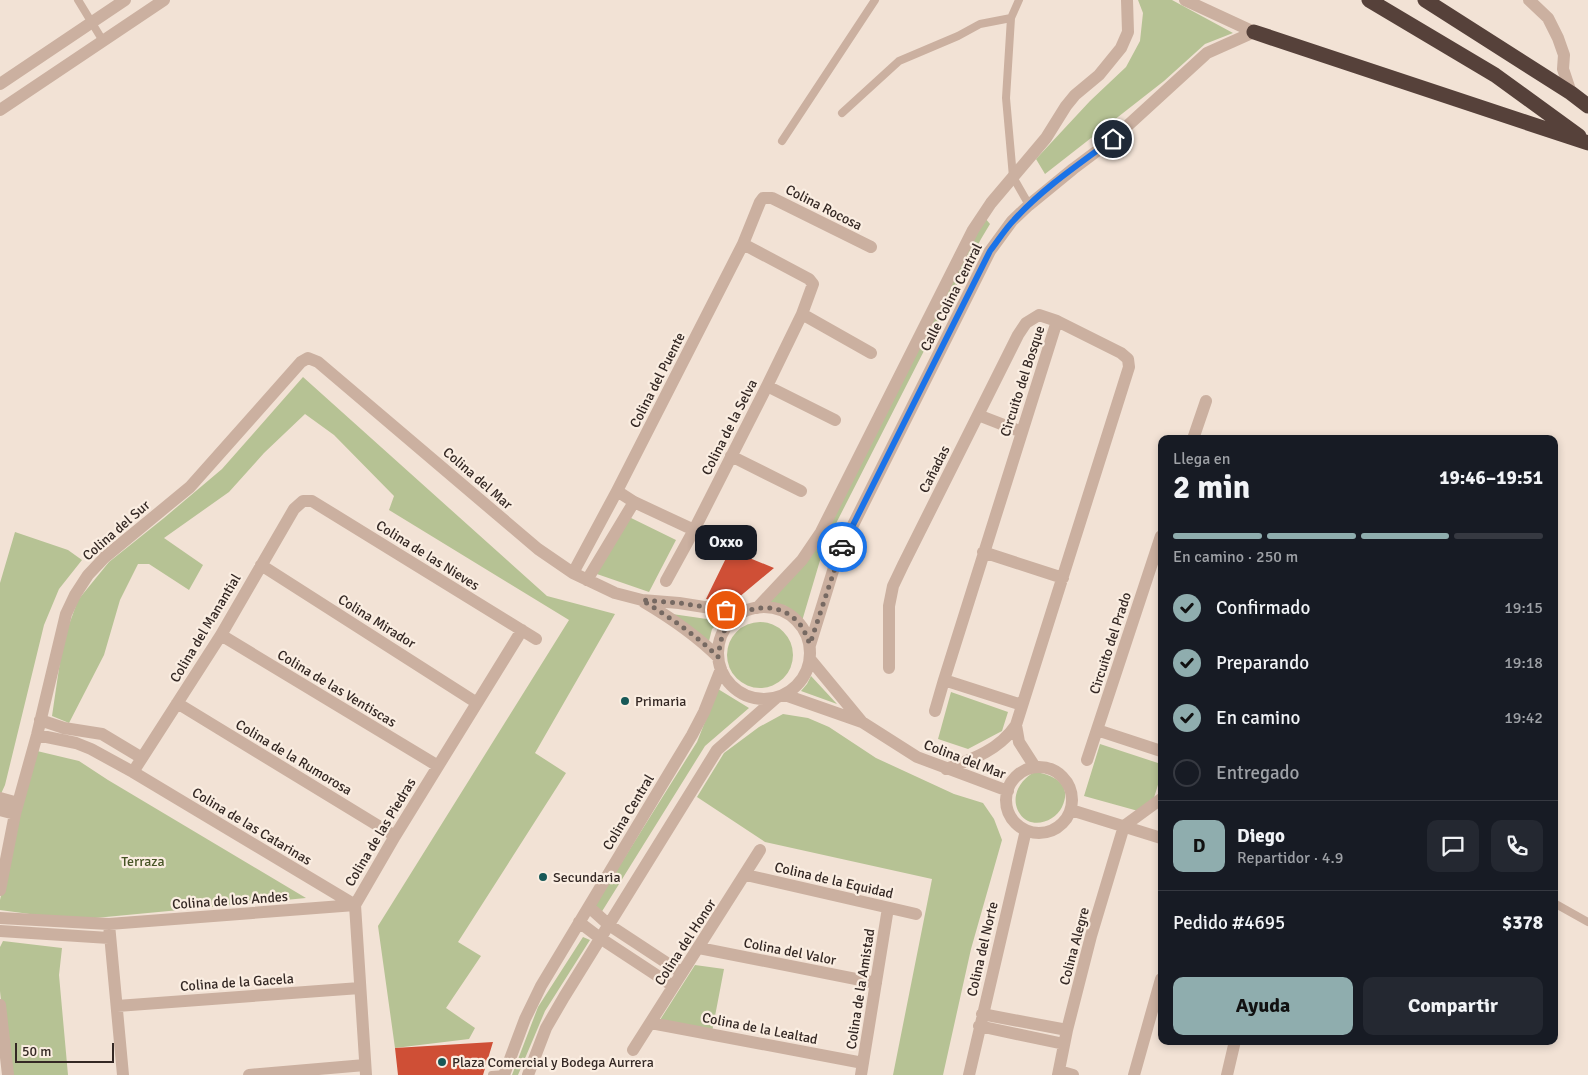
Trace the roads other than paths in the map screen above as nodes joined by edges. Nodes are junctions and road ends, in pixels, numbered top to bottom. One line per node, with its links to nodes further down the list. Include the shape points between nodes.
1 (78, 0): 14 (lane)
2 (125, 0): 14 (street)
3 (164, 0): 16 (street)
4 (875, 0): 22 (lane)
5 (1019, 0): 13 (lane)
6 (1127, 0): 24 (street, Calle Colina Central, via 1128,32 1122,48 1071,100 1046,138)
7 (1185, 0): 12 (street)
8 (1205, 0): 12 (lane)
9 (1368, 0): 23 (highway, via 1494,75)
10 (1424, 0): 18 (highway)
11 (1529, 0): 18 (street, via 1548,18 1558,38)
12 (1213, 14): 15 (street)
13 (1011, 18): 21 (lane, via 980,24 899,61); 24 (lane, via 1006,98)
14 (92, 22): 16 (lane); 17 (street)
15 (1254, 32): 23 (highway); 26 (street, Calle Colina Central, via 1207,53 1113,139)
16 (104, 41): 20 (street)
17 (0, 84)
18 (1571, 93): 19 (highway)
19 (1588, 106)
20 (0, 110)
21 (842, 113)
22 (782, 141)
23 (1588, 143)
24 (1013, 177): 26 (lane); 53 (street, Calle Colina Central, via 973,230 821,532 802,560)
25 (763, 198): 27 (street, Colina del Puente); 28 (street, Colina Rocosa, via 772,198)
26 (1029, 205): 58 (street, Calle Colina Central, via 1012,221 990,251 848,535 836,561)
27 (743, 244): 29 (street, Colina de la Selva, via 810,279 813,284); 41 (street, Colina del Puente)
28 (871, 248)
29 (802, 314): 31 (street); 33 (street, Colina de la Selva)
30 (1057, 322): 35 (street, Cañadas, via 1039,315 1026,323); 37 (street, Circuito del Bosque); 49 (street, Circuito del Bosque, via 1121,353 1128,359 1130,367)
31 (871, 352)
32 (308, 358): 48 (street, Colina del Mar, via 318,362 538,549); 68 (street, Colina del Sur, via 190,487 105,557 88,575 66,614)
33 (767, 386): 36 (street); 39 (street, Colina de la Selva)
34 (1206, 401): 38 (street)
35 (978, 415): 37 (street); 61 (street, Cañadas, via 893,586 889,606)
36 (835, 420)
37 (1022, 432): 46 (street, Circuito del Bosque)
38 (1194, 435)
39 (731, 456): 40 (street); 44 (street, Colina de la Selva)
40 (801, 491)
41 (617, 492): 43 (street); 48 (street, Colina del Puente)
42 (302, 501): 47 (street, Colina del Manantial); 55 (street, Colina de las Nieves, via 312,501)
43 (634, 502): 44 (street); 50 (street)
44 (694, 530): 51 (street, Colina de la Selva)
45 (1158, 545): 71 (street, Circuito del Prado)
46 (983, 552): 49 (street); 62 (street, Circuito del Bosque)
47 (261, 565): 56 (street, Colina del Manantial); 64 (street, Colina Mirador)
48 (573, 573): 50 (street, Colina del Mar)
49 (1063, 578): 66 (street, Circuito del Bosque)
50 (587, 580): 52 (street, Colina del Mar, via 615,593)
51 (666, 581)
52 (642, 600): 54 (street, Colina del Mar); 60 (street, Colina del Mar, via 704,643)
53 (757, 608): 54 (street); 58 (street, via 785,612 805,631)
54 (742, 613): 60 (street, via 728,624 720,640)
55 (522, 630): 57 (street, Colina de las Nieves); 64 (street, Colina de las Piedras)
56 (221, 635): 65 (street, Colina del Manantial); 76 (street, Colina de las Ventiscas)
57 (536, 639)
58 (810, 644): 59 (street)
59 (810, 659): 63 (street, via 806,674 797,686); 69 (street, Colina del Mar)
60 (720, 663): 63 (street, via 727,681 737,691 762,700); 95 (street, Colina Central, via 704,712 692,735)
61 (889, 668)
62 (944, 680): 66 (street); 67 (street, Circuito del Bosque)
63 (780, 696): 69 (street, Colina del Mar); 102 (street, via 717,750)
64 (477, 702): 76 (street, Colina de las Piedras)
65 (177, 703): 74 (street, Colina del Manantial); 88 (street, Colina de la Rumorosa)
66 (1022, 705): 70 (street, Circuito del Bosque)
67 (935, 710)
68 (40, 720): 72 (street, Colina del Sur); 74 (street, via 64,728 102,734)
69 (862, 722): 78 (street, Colina del Mar, via 917,757)
70 (1016, 725): 77 (street, via 1019,742); 78 (street, Circuito del Bosque, via 995,747)
71 (1098, 730): 73 (street); 75 (street, Circuito del Prado)
72 (37, 736): 79 (street, Colina de las Catarinas, via 76,743); 83 (street, Colina del Sur)
73 (1158, 750)
74 (142, 758): 79 (street, Colina del Manantial)
75 (1087, 760)
76 (438, 766): 88 (street, Colina de las Piedras)
77 (1035, 767): 80 (street, via 1018,775); 85 (street, via 1054,770 1068,782)
78 (946, 769): 80 (street, Colina del Mar)
79 (133, 772): 93 (street, Colina de las Catarinas)
80 (1008, 791): 87 (street, via 1006,800 1012,818)
81 (0, 798): 83 (street)
82 (1158, 801): 86 (street)
83 (17, 808): 84 (street); 92 (street, Colina del Sur)
84 (0, 810)
85 (1071, 810): 86 (street); 87 (street, via 1053,830 1034,833)
86 (1124, 826): 89 (street); 117 (street, Colina Alegre)
87 (1026, 830): 114 (street, Colina del Norte)
88 (395, 836): 93 (street, Colina de las Piedras)
89 (1158, 837)
90 (760, 850): 91 (street, Colina del Honor)
91 (746, 875): 96 (street, Colina de la Equidad); 106 (street, Colina del Honor)
92 (0, 890)
93 (355, 905): 101 (street, Colina de los Andes); 110 (street, Colina de las Piedras)
94 (1558, 905): 100 (lane)
95 (589, 907): 99 (street, Colina Central); 102 (street)
96 (888, 908): 97 (street, Colina de la Equidad); 108 (street, Colina de la Amistad)
97 (916, 914)
98 (0, 918): 101 (street, Colina de los Andes)
99 (579, 922): 105 (street); 124 (street, Colina Central, via 524,1019)
100 (1588, 922)
101 (109, 924): 104 (street)
102 (609, 925): 105 (street); 107 (street)
103 (0, 931): 104 (street)
104 (109, 938): 113 (street)
105 (600, 938): 109 (street); 129 (street, via 546,1028)
106 (699, 948): 107 (street, Colina del Honor); 108 (street, Colina del Valor)
107 (682, 972): 109 (street, Colina del Honor)
108 (876, 983): 121 (street, Colina de la Amistad)
109 (673, 986): 116 (street, Colina del Honor)
110 (360, 988): 113 (street, Colina de la Gacela); 122 (street, Colina de las Piedras)
111 (1158, 990): 132 (street)
112 (0, 1005): 115 (street)
113 (117, 1006): 126 (street)
114 (981, 1020): 117 (street); 118 (street); 130 (street, Colina del Norte)
115 (0, 1022): 125 (street)
116 (651, 1022): 120 (street, Colina del Honor); 121 (street, Colina de la Lealtad)
117 (1067, 1030): 118 (street, Colina Alegre)
118 (1064, 1044): 123 (street, Colina Alegre)
119 (1234, 1045): 133 (street)
120 (633, 1050)
121 (862, 1069)
122 (366, 1070): 127 (street)
123 (1058, 1073): 131 (street)
124 (504, 1074): 128 (lane)
125 (8, 1075)
126 (123, 1075)
127 (249, 1075)
128 (492, 1075)
129 (528, 1075)
130 (969, 1075)
131 (1073, 1075)
132 (1134, 1075)
133 (1228, 1075)

